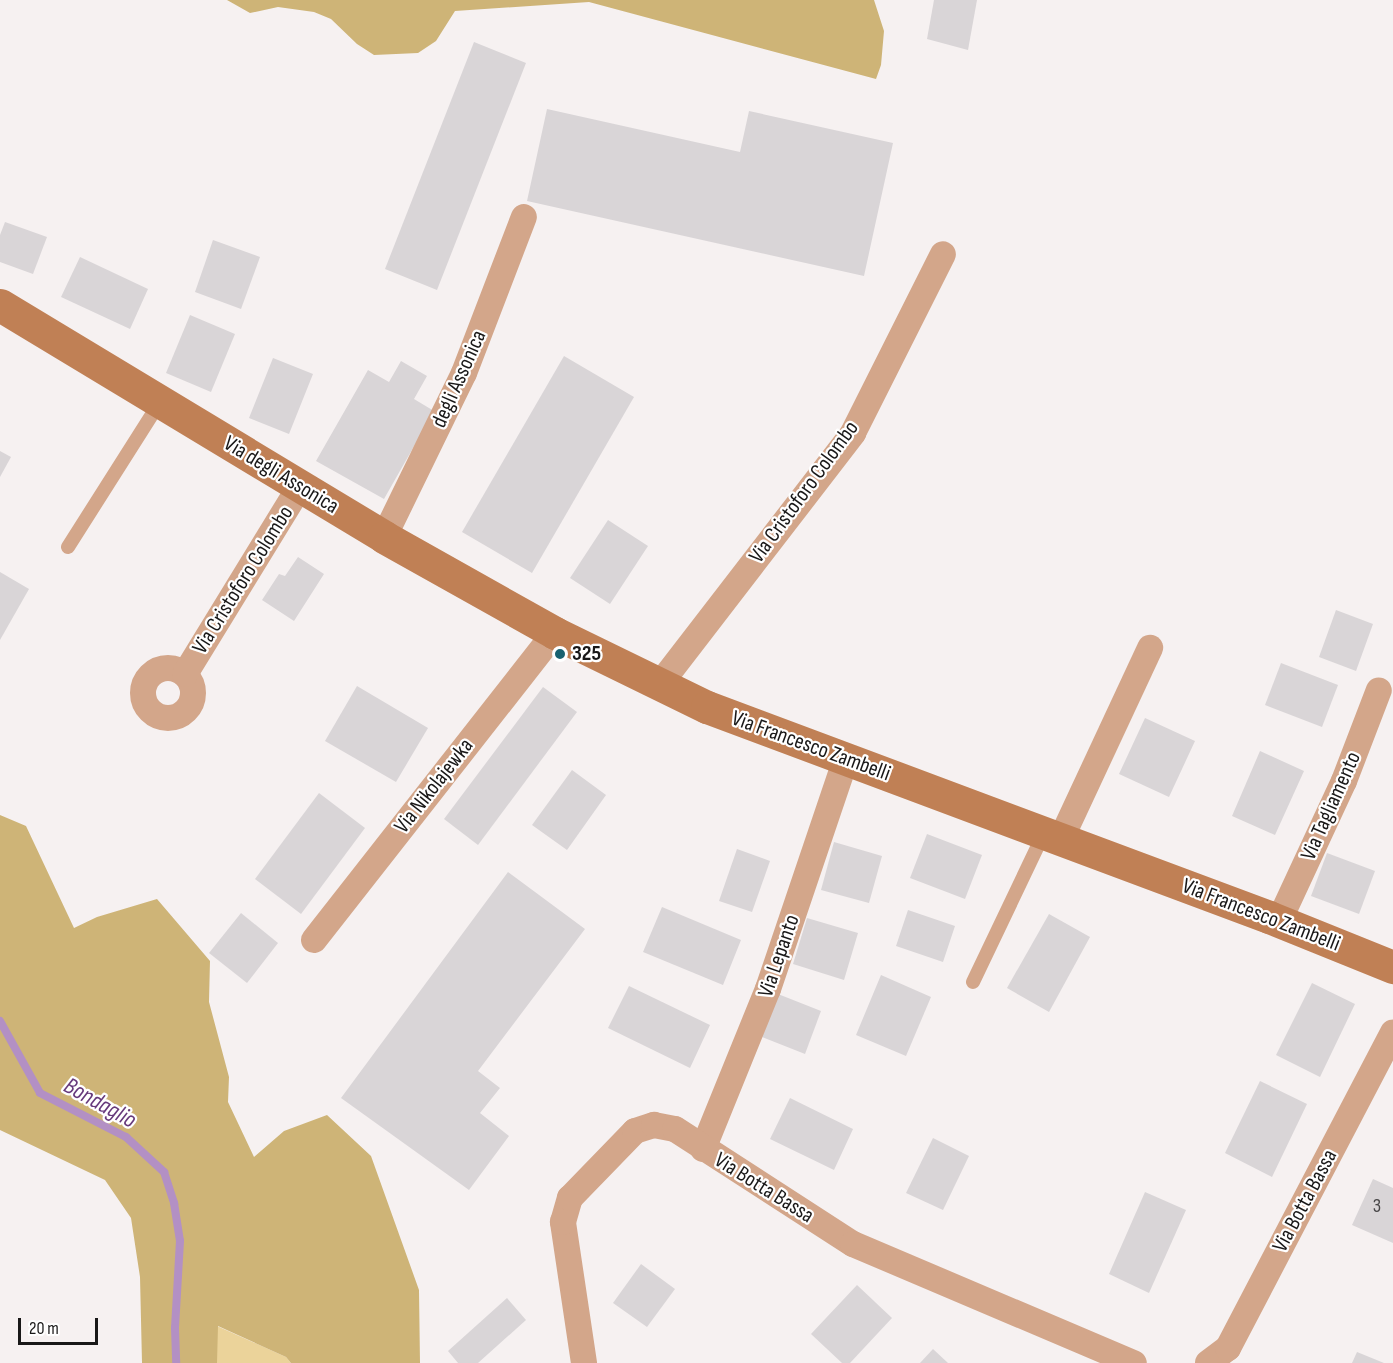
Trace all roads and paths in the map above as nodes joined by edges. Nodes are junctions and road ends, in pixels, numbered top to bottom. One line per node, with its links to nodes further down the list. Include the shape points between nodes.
1 (524, 217): 6 (street, degli Assonica, via 464,373)
2 (943, 254): 11 (street, Via Cristoforo Colombo, via 853,433)
3 (0, 305): 4 (main road, Via degli Assonica)
4 (160, 402): 5 (main road, Via degli Assonica); 7 (lane)
5 (300, 486): 6 (main road, Via degli Assonica); 10 (street, Via Cristoforo Colombo)
6 (384, 537): 8 (main road, Via degli Assonica)
7 (68, 547)
8 (561, 636): 11 (main road, Via Francesco Zambelli); 16 (street, Via Nikolajewka)
9 (1150, 648): 14 (street)
10 (185, 674)
11 (660, 684): 13 (main road, Via Francesco Zambelli, via 707,707)
12 (1379, 690): 15 (street, Via Tagliamento, via 1344,781)
13 (846, 759): 14 (main road, Via Francesco Zambelli); 20 (street, Via Lepanto, via 768,989)
14 (1053, 836): 15 (main road, Via Francesco Zambelli); 18 (lane)
15 (1279, 921): 17 (main road, Via Francesco Zambelli)
16 (314, 940)
17 (1393, 967)
18 (973, 982)
19 (1393, 1033): 23 (street, Via Botta Bassa, via 1228,1348)
20 (703, 1149): 21 (street, Via Botta Bassa, via 675,1129 654,1125 635,1131 570,1198 563,1222); 22 (street, Via Botta Bassa, via 853,1244)
21 (584, 1363)
22 (1134, 1363)
23 (1208, 1363)

